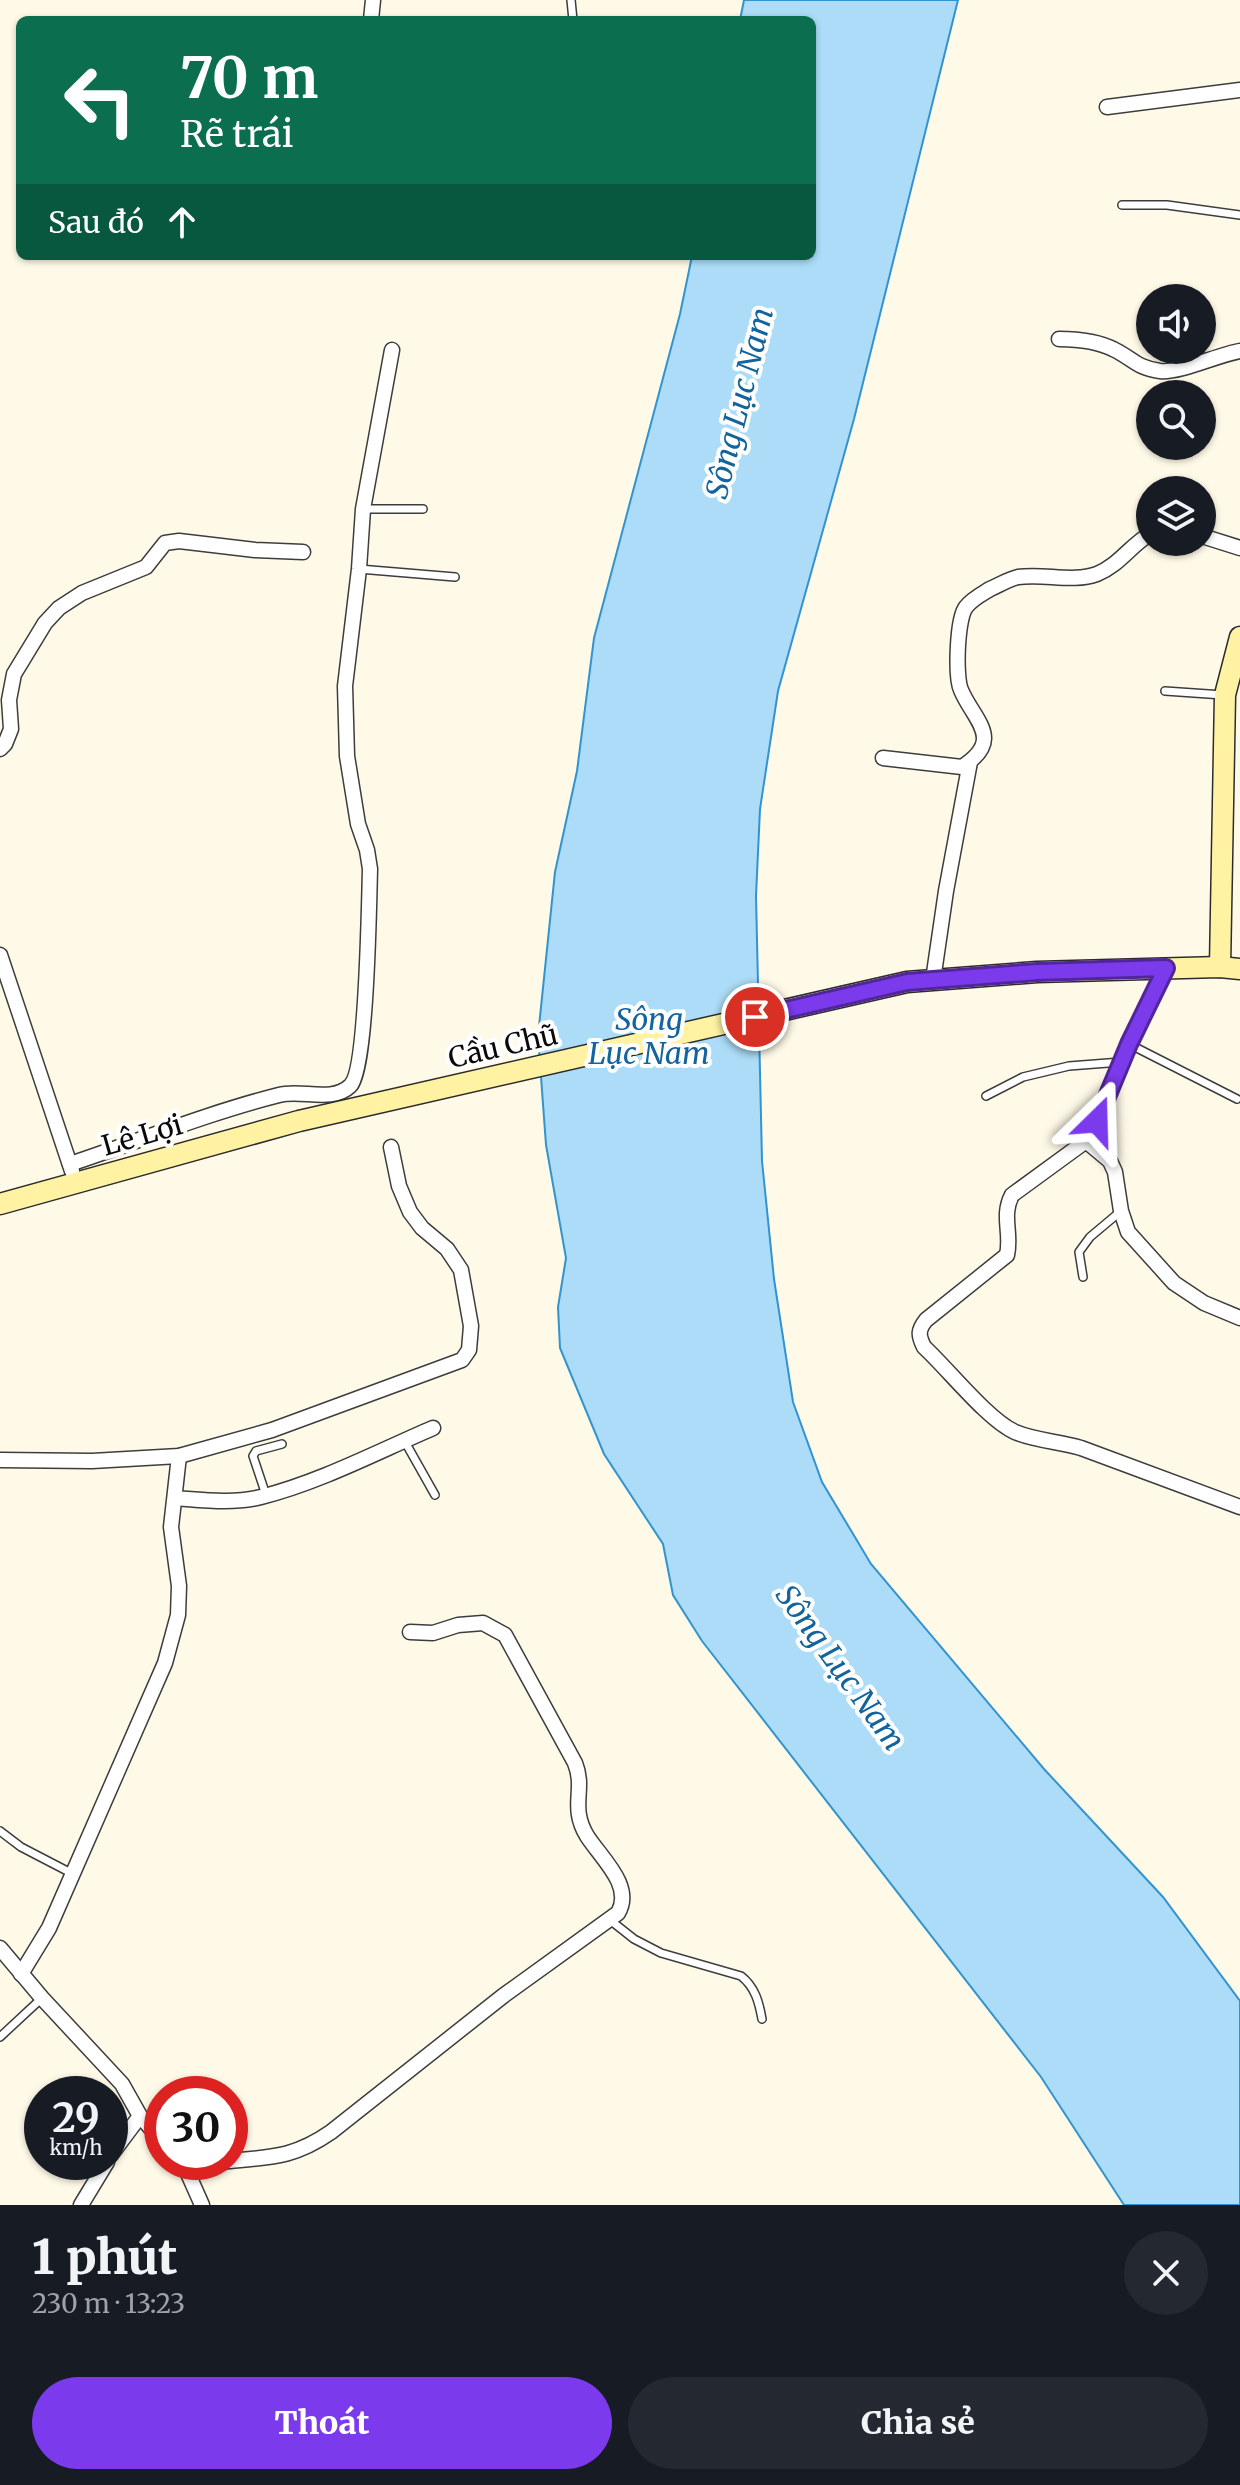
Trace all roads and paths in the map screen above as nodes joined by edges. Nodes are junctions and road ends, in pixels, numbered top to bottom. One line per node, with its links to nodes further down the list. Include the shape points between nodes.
1 (1240, 90): 2 (street)
2 (1107, 107)
3 (1122, 205): 4 (lane)
4 (1240, 215)
5 (1059, 339): 7 (street, via 1099,344 1135,365 1163,372)
6 (392, 350): 8 (street)
7 (1240, 351)
8 (363, 509): 9 (lane); 14 (street)
9 (423, 509)
10 (1216, 540): 12 (street)
11 (1136, 543): 23 (street, via 1110,568 1094,575 1016,577 974,598 964,609 959,687 983,734 983,745)
12 (1240, 548)
13 (303, 552): 17 (street, via 165,543 146,567 59,608)
14 (359, 569): 15 (lane); 35 (street, via 345,686 347,756 370,869 365,991 352,1086 337,1094 282,1094)
15 (455, 577)
16 (1240, 637): 19 (street)
17 (6, 687): 20 (street, via 11,729)
18 (1165, 691): 19 (lane)
19 (1225, 695): 21 (street)
20 (0, 749)
21 (1233, 749): 26 (street)
22 (883, 758): 23 (street, via 962,767)
23 (970, 762): 27 (street)
24 (0, 955): 35 (street)
25 (1166, 968): 26 (street, Cầu Chũ); 27 (street, Cầu Chũ); 28 (street)
26 (1230, 968)
27 (933, 980): 32 (street, Cầu Chũ)
28 (1129, 1044): 29 (street); 31 (lane)
29 (1121, 1062): 30 (lane, via 1054,1069 1023,1077); 33 (street)
30 (986, 1096)
31 (1237, 1099)
32 (299, 1121): 35 (street, Lê Lợi)
33 (1086, 1141): 37 (street, via 1110,1161); 48 (street, via 1012,1195 1006,1206 1007,1255 926,1320 919,1337 1012,1431 1081,1448)
34 (391, 1147): 43 (street, via 410,1212 461,1270 471,1326 469,1350 462,1360 272,1430)
35 (73, 1174): 36 (street, Lê Lợi)
36 (0, 1204)
37 (1121, 1211): 38 (lane, via 1079,1252); 39 (street, via 1128,1232 1174,1283)
38 (1083, 1277)
39 (1240, 1318)
40 (433, 1428): 41 (street)
41 (404, 1440): 45 (street); 46 (lane)
42 (282, 1444): 45 (lane, via 253,1456)
43 (179, 1456): 44 (street); 47 (street)
44 (0, 1460)
45 (266, 1495): 47 (street, via 217,1502)
46 (435, 1495)
47 (175, 1498): 51 (street, via 171,1527 178,1615 165,1663)
48 (1240, 1507)
49 (410, 1632): 52 (street, via 483,1623 505,1635 578,1770 578,1816 615,1873 622,1896 618,1913)
50 (0, 1831): 51 (lane)
51 (73, 1874): 54 (street)
52 (608, 1919): 56 (lane, via 661,1953 741,1976 759,2000); 61 (street, via 310,2147)
53 (0, 1948): 54 (street)
54 (21, 1974): 55 (street)
55 (42, 1998): 57 (lane); 58 (street, via 122,2084)
56 (762, 2019)
57 (0, 2037)
58 (140, 2116): 59 (street); 60 (street)
59 (144, 2121)
60 (128, 2132)
61 (248, 2159)
62 (96, 2180): 64 (street)
63 (190, 2180): 65 (street)
64 (81, 2205)
65 (202, 2205)

